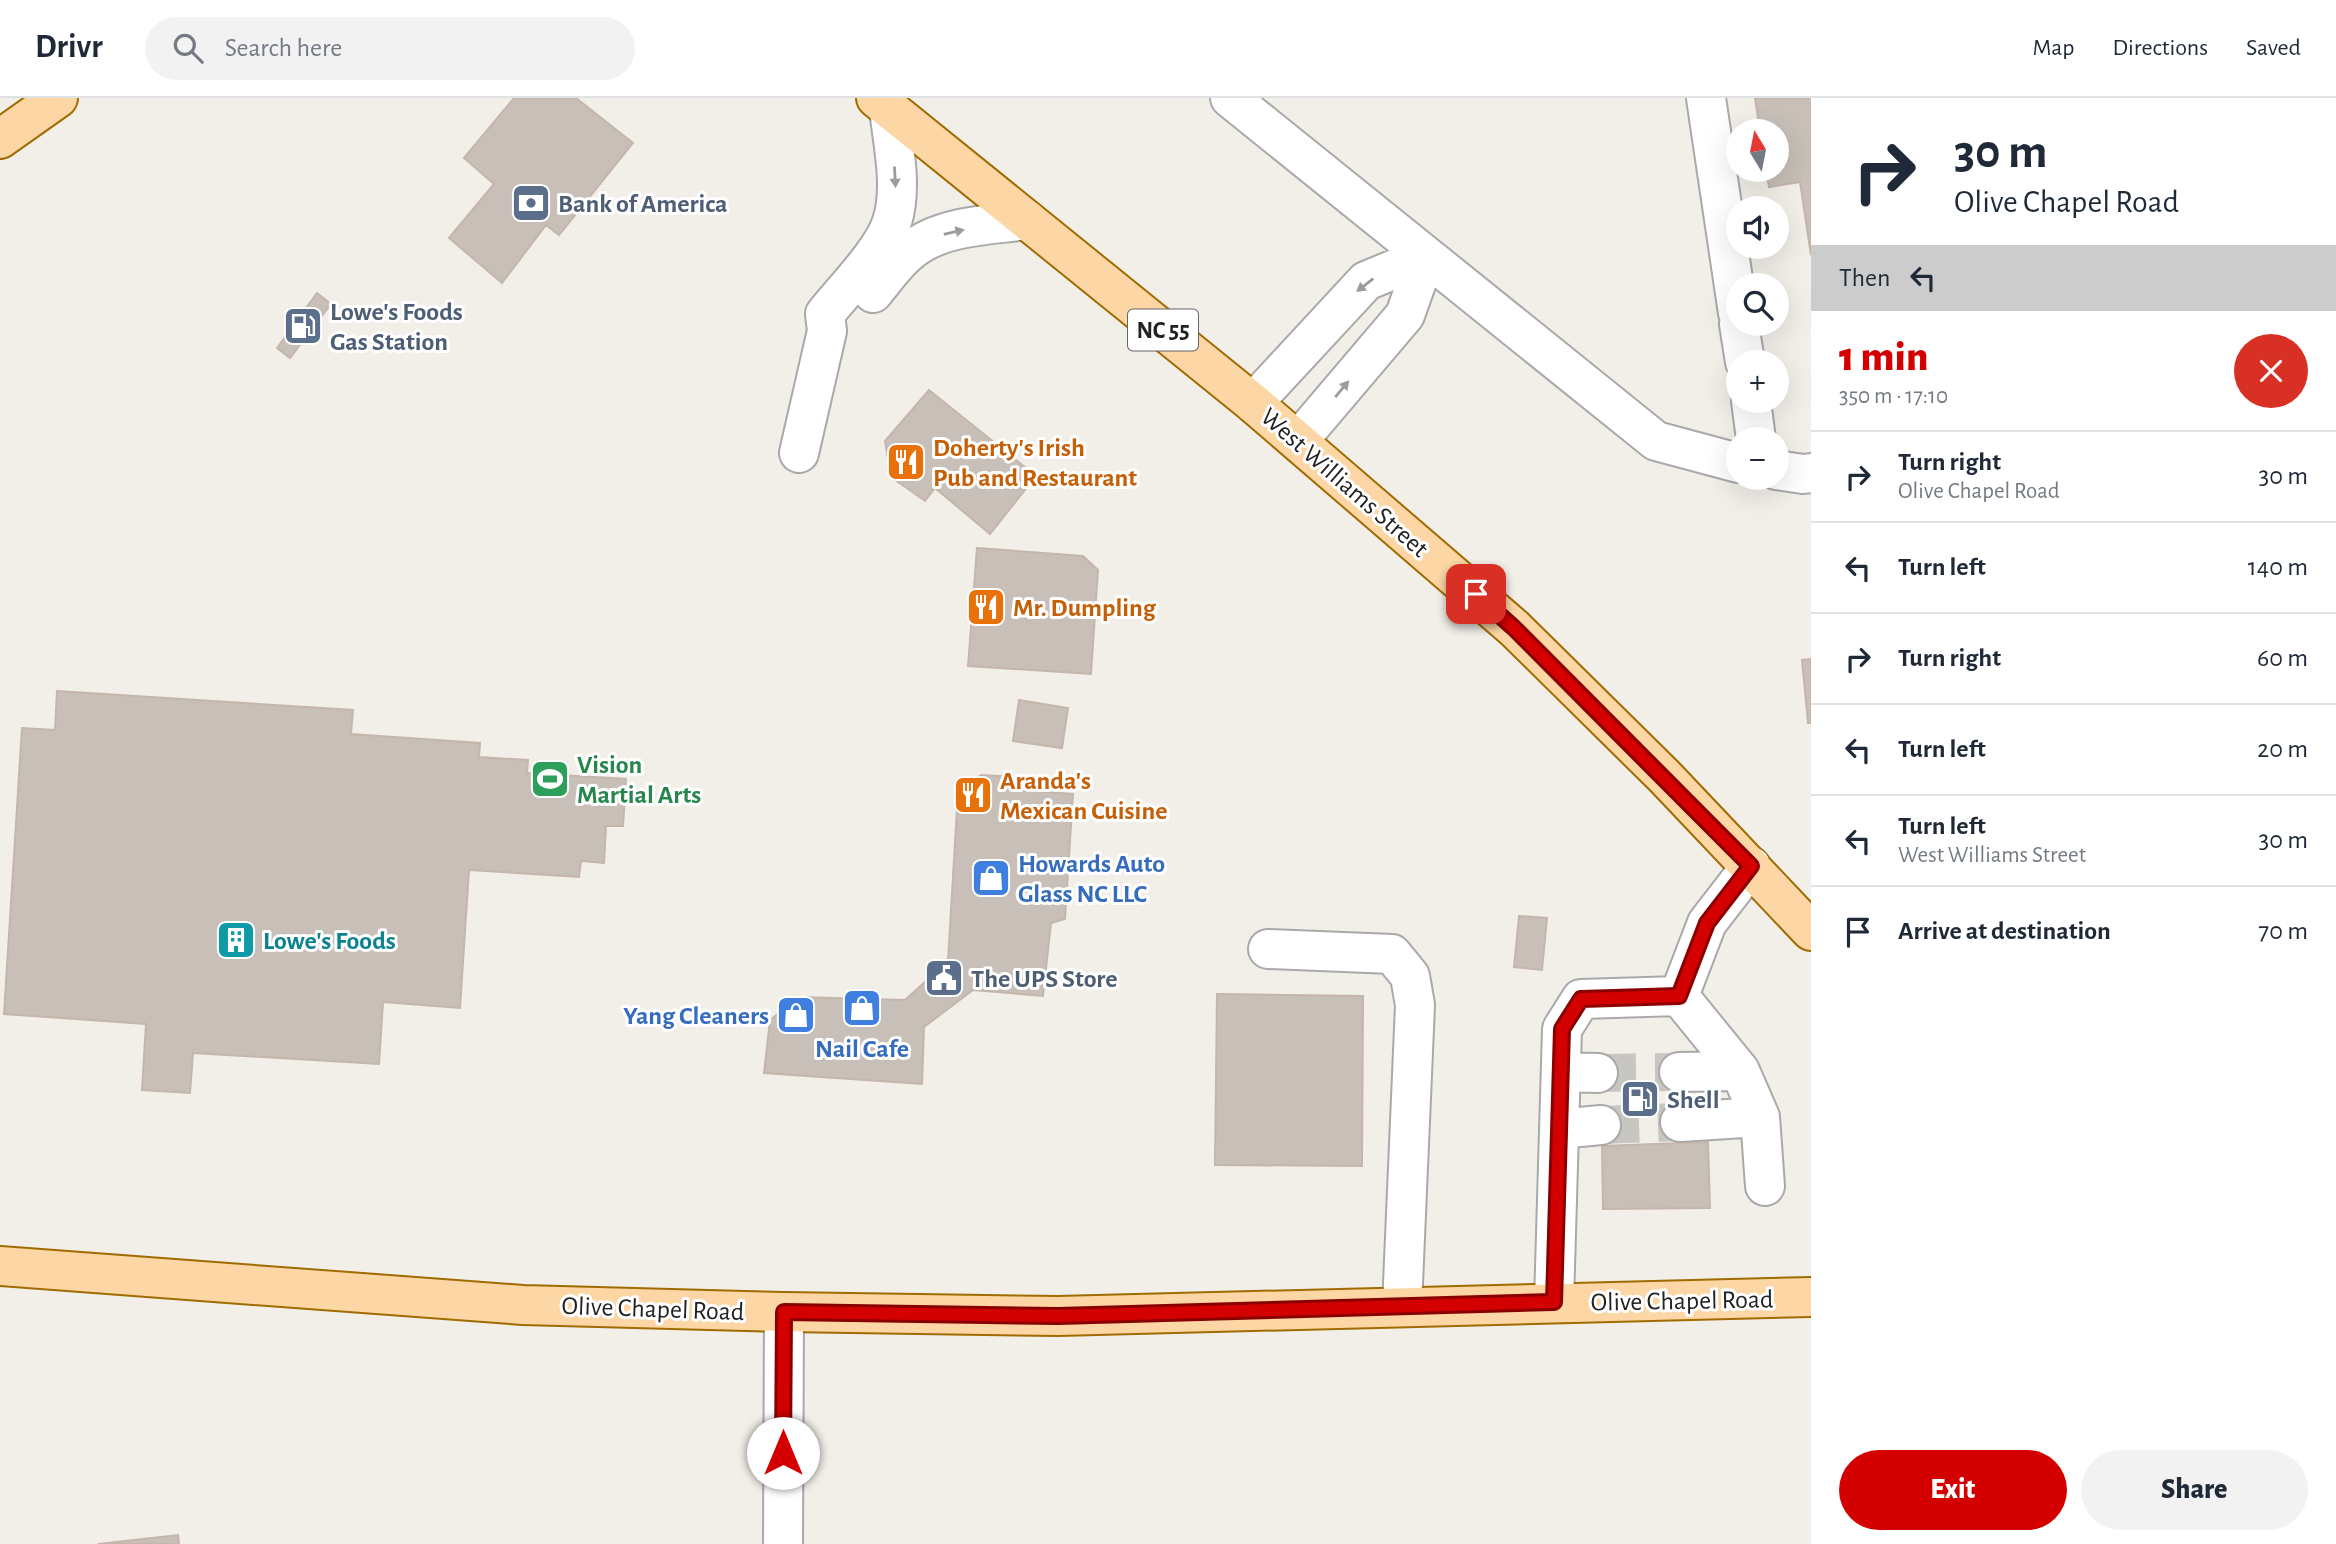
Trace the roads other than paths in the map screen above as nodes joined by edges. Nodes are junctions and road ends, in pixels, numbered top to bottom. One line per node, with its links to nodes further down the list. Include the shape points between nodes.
1 (58, 98): 5 (main road)
2 (1230, 98): 7 (street)
3 (1706, 98): 8 (street)
4 (883, 103): 6 (main road, West Williams Street / NC 55); 9 (street, one-way to 9, via 896,179 891,225 825,314)
5 (0, 139)
6 (1027, 220): 9 (street, one-way to 6, via 846,325 917,246 956,231); 10 (main road, West Williams Street / NC 55)
7 (1426, 256): 10 (street, one-way to 10, via 1366,281); 11 (street, one-way to 7, via 1405,315); 13 (street, via 1656,441)
8 (1732, 273)
9 (827, 331): 12 (street)
10 (1253, 403): 11 (main road, West Williams Street / NC 55)
11 (1298, 441): 16 (main road, West Williams Street / NC 55, via 1514,628)
12 (799, 453)
13 (1726, 460)
14 (1789, 472): 15 (street)
15 (1811, 473)
16 (1751, 866): 17 (main road, West Williams Street / NC 55); 19 (street, via 1707,923)
17 (1811, 931)
18 (1268, 949): 32 (street, via 1392,954 1410,976 1415,1005)
19 (1679, 996): 20 (street); 21 (street, via 1581,999 1562,1029)
20 (1740, 1071): 22 (street); 24 (street)
21 (1561, 1072): 23 (street); 27 (street)
22 (1679, 1072)
23 (1598, 1073)
24 (1760, 1118): 25 (street); 28 (street)
25 (1681, 1122)
26 (1601, 1125): 27 (street)
27 (1559, 1129): 31 (street)
28 (1765, 1186)
29 (0, 1266): 33 (main road, Olive Chapel Road, via 523,1305)
30 (1811, 1297): 31 (main road, Olive Chapel Road)
31 (1554, 1302): 32 (main road, Olive Chapel Road)
32 (1402, 1307): 33 (main road, Olive Chapel Road, via 1058,1316)
33 (784, 1312): 34 (street)
34 (783, 1544)

